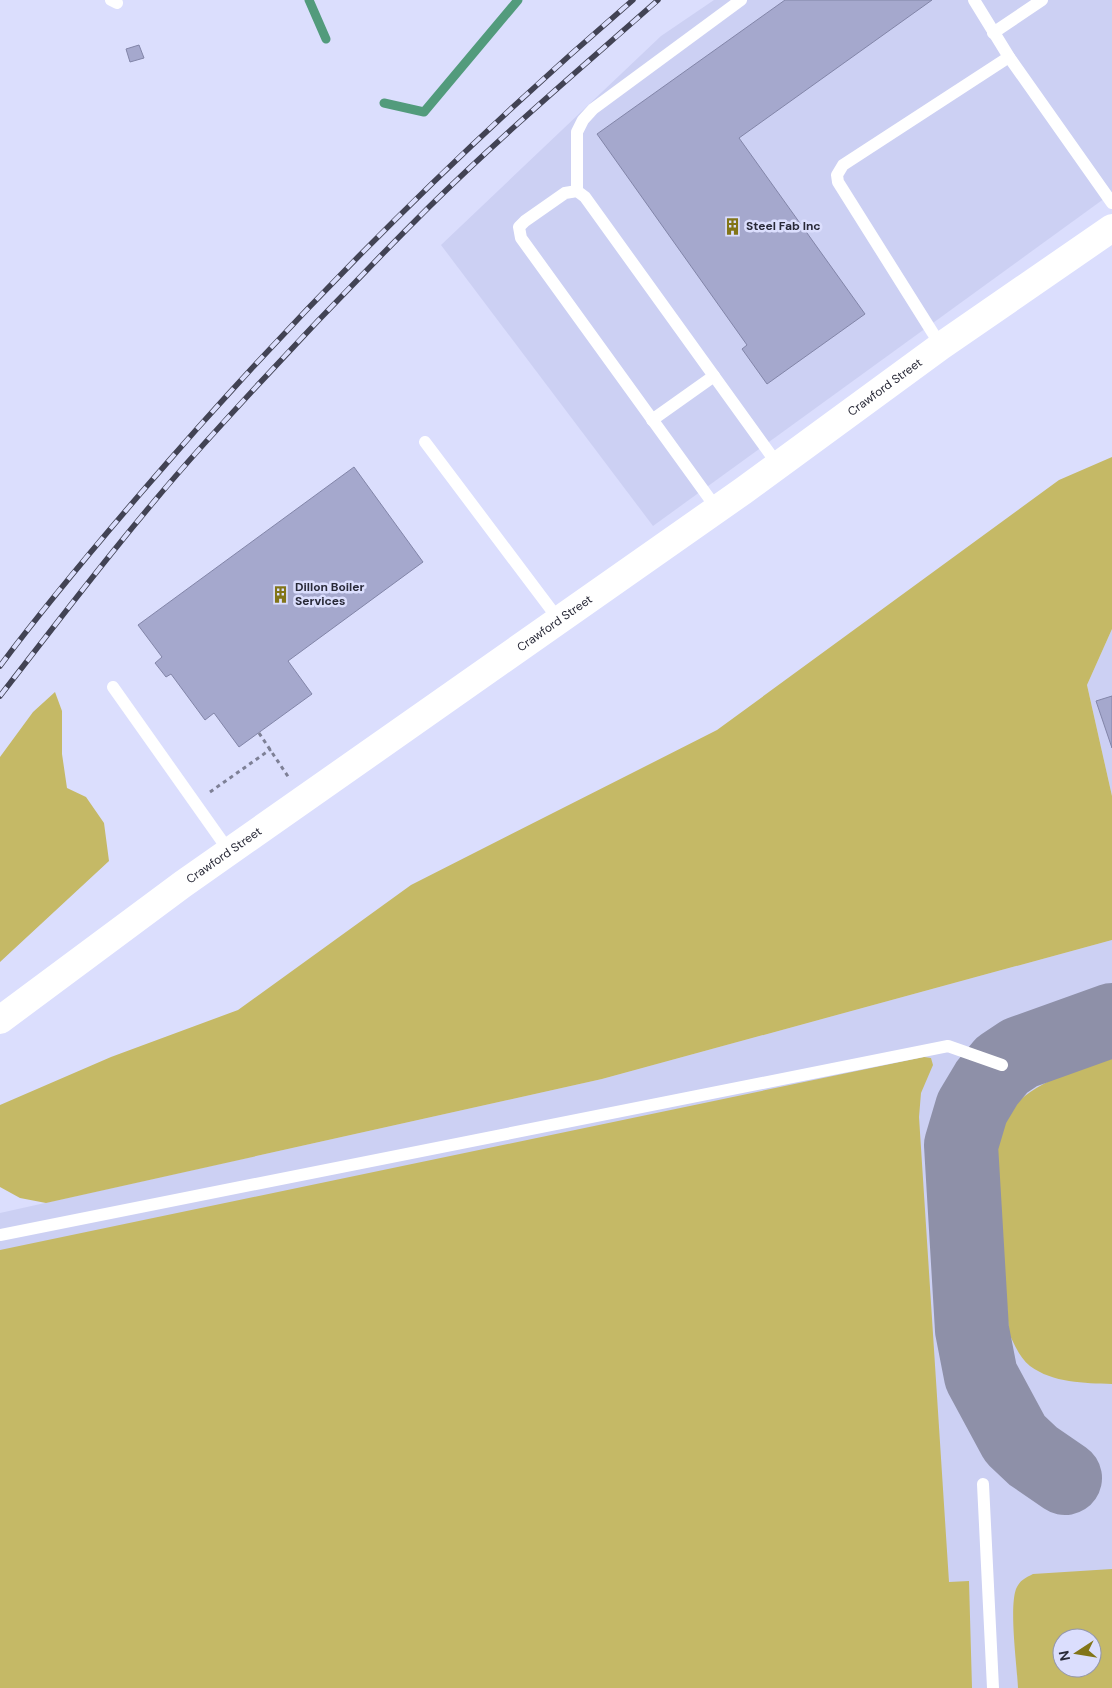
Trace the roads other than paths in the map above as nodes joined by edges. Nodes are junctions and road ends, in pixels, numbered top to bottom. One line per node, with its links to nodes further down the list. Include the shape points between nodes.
1 (742, 0): 6 (lane, via 588,114 578,132)
2 (974, 0): 4 (lane)
3 (1042, 0): 4 (lane)
4 (993, 33): 5 (lane)
5 (1009, 57): 7 (lane); 9 (lane, via 843,165 837,175 838,182)
6 (577, 191): 10 (lane, via 585,197); 11 (lane, via 565,193 525,221 519,227 521,238)
7 (1112, 203)
8 (1112, 228): 9 (main road, Crawford Street)
9 (942, 346): 13 (main road, Crawford Street)
10 (714, 376): 11 (lane); 13 (lane)
11 (652, 420): 14 (lane)
12 (425, 442): 15 (lane)
13 (778, 465): 14 (main road, Crawford Street)
14 (717, 510): 15 (main road, Crawford Street)
15 (559, 620): 17 (main road, Crawford Street)
16 (113, 687): 17 (lane)
17 (229, 851): 18 (main road, Crawford Street)
18 (0, 1020)
19 (1002, 1065): 20 (lane, via 948,1046)
20 (0, 1236)
21 (983, 1484): 22 (lane)
22 (993, 1688)

